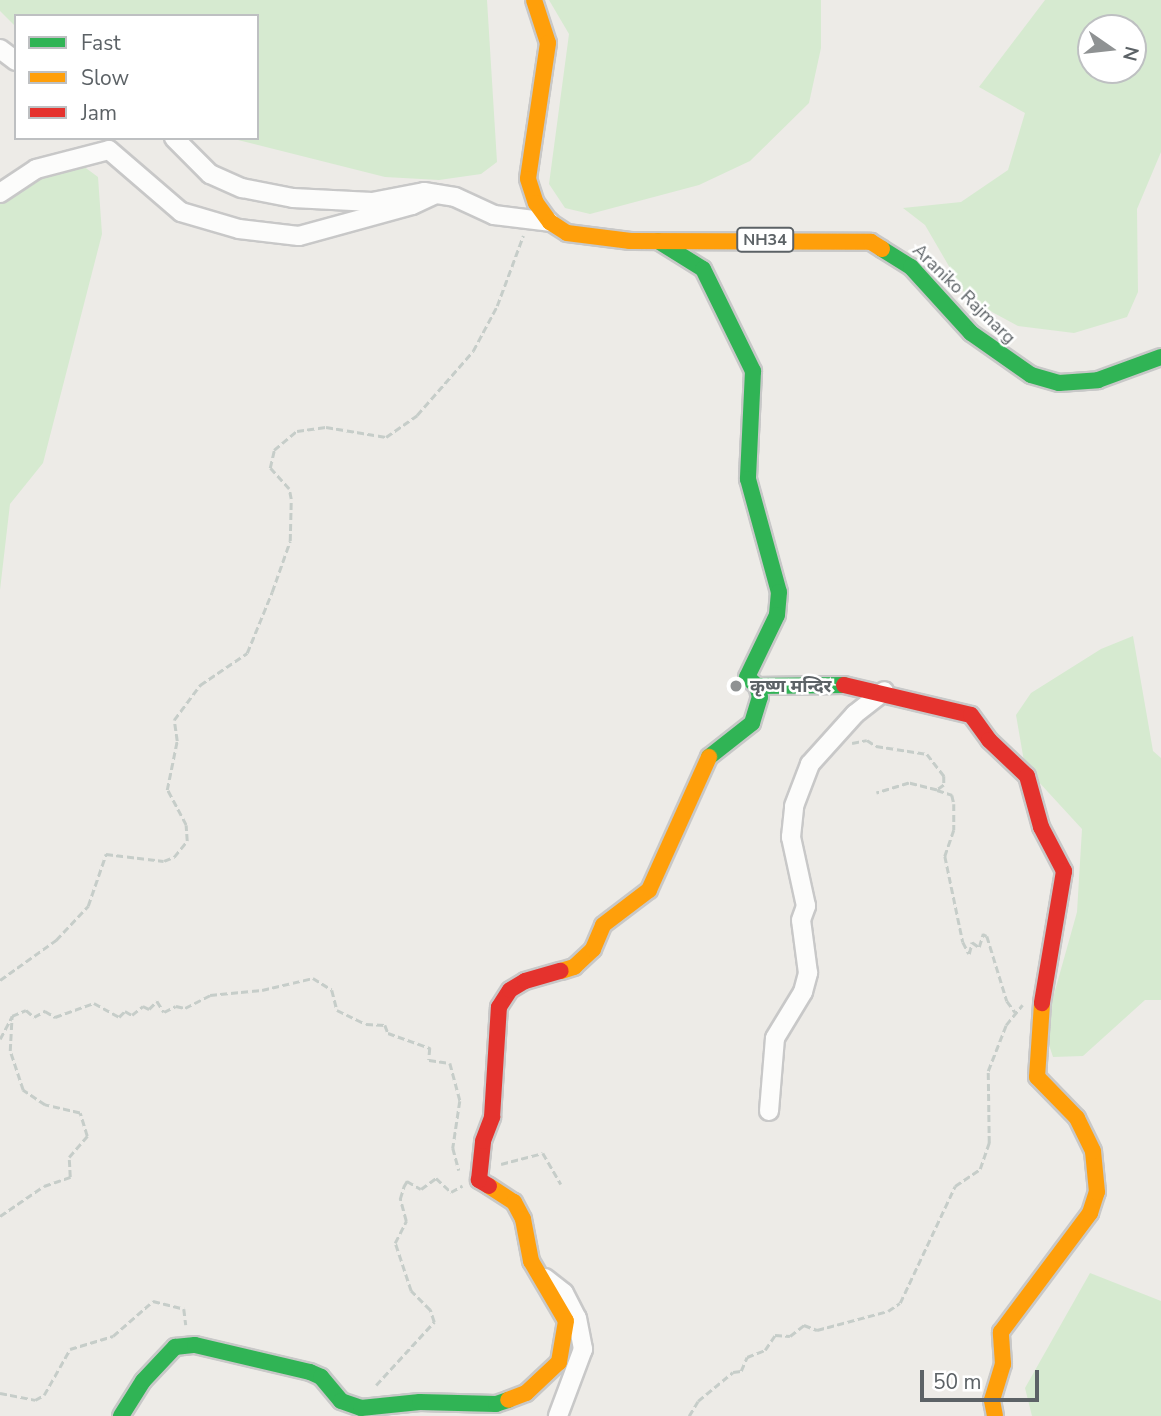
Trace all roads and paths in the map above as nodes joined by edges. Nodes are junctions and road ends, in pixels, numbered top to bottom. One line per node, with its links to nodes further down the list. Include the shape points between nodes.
1 (534, 0): 6 (main road, via 548,43 528,179 536,203)
2 (176, 140): 4 (street, via 210,174 242,188 293,198 372,202 407,193)
3 (0, 193): 4 (street, via 36,169 109,150 181,212 239,229 299,236 400,209)
4 (436, 194): 5 (street, via 494,215)
5 (529, 220): 6 (street); 14 (path, via 497,306 473,351 417,415 386,437 326,427 297,431 274,450 270,468 289,489 291,499 290,541 272,592 247,653 200,685 174,720 177,741 167,790 186,825 187,841 174,857 164,861 106,854 88,906 56,940)
6 (550, 222): 7 (main road, Araniko Rajmarg / NH34, via 575,236)
7 (657, 240): 8 (main road, Araniko Rajmarg / NH34, via 871,242 911,267 971,333 1006,361 1059,383 1098,380); 9 (main road, via 703,269 753,370 748,478 779,592 776,615 747,669 747,677)
8 (1161, 357)
9 (757, 686): 10 (main road, via 849,685); 20 (main road, via 760,697 752,723 708,758 649,890 603,925 593,949 574,967 525,981 510,990 499,1007 492,1117 483,1141)
10 (884, 691): 11 (street, via 855,715); 30 (main road, via 971,715 989,740 1027,776 1041,827 1064,871 1042,999 1037,1077 1077,1118 1093,1151 1097,1192 1090,1213 1001,1332 1003,1364 992,1400)
11 (825, 752): 12 (path, via 867,740 876,746 927,754 944,776 944,785); 19 (street, via 810,764 794,806 791,837 806,906 801,920 807,974 803,992 775,1038)
12 (937, 790): 13 (path, via 909,783); 16 (path, via 952,795 954,804 954,830 945,856 963,942 969,954 972,942 979,947 983,934 987,936 1007,1001)
13 (877, 793)
14 (0, 980)
15 (1027, 996): 16 (path)
16 (1016, 1013): 29 (path, via 988,1071 989,1143 980,1168 955,1186 900,1303 887,1311 817,1330 804,1325 790,1336 775,1335 765,1350 747,1357 741,1371 733,1372 698,1401)
17 (12, 1016): 18 (path); 20 (path, via 26,1010 34,1017 45,1011 55,1017 94,1003 120,1017 143,1006 149,1009 157,1001 164,1012 176,1006 185,1008 210,995 262,990 313,978 324,981 332,990 337,1010 366,1024 385,1025 388,1033 430,1048 429,1059 450,1063 460,1101 453,1148 461,1173); 22 (path, via 10,1051 23,1090 46,1105 80,1113 87,1136 69,1157 70,1177 44,1186)
18 (0, 1039)
19 (769, 1111)
20 (479, 1180): 21 (path, via 497,1165 542,1153); 23 (main road, via 514,1202 530,1243 531,1261); 26 (path, via 459,1186 456,1192 436,1178 421,1189 407,1181 404,1186 400,1199 406,1221 395,1243 411,1291 430,1310 434,1322 374,1387)
21 (561, 1184)
22 (0, 1216)
23 (545, 1278): 26 (main road, via 566,1321 565,1346 559,1362 526,1392 496,1404 420,1402); 28 (street, via 565,1293 577,1318 583,1349)
24 (178, 1327): 25 (path, via 188,1325 184,1309 153,1301 113,1336 70,1349 44,1395 35,1400)
25 (0, 1393)
26 (361, 1408): 27 (main road, via 341,1401 321,1377 310,1372 195,1345 175,1347 143,1381)
27 (121, 1416)
28 (558, 1416)
29 (689, 1416)
30 (995, 1416)

